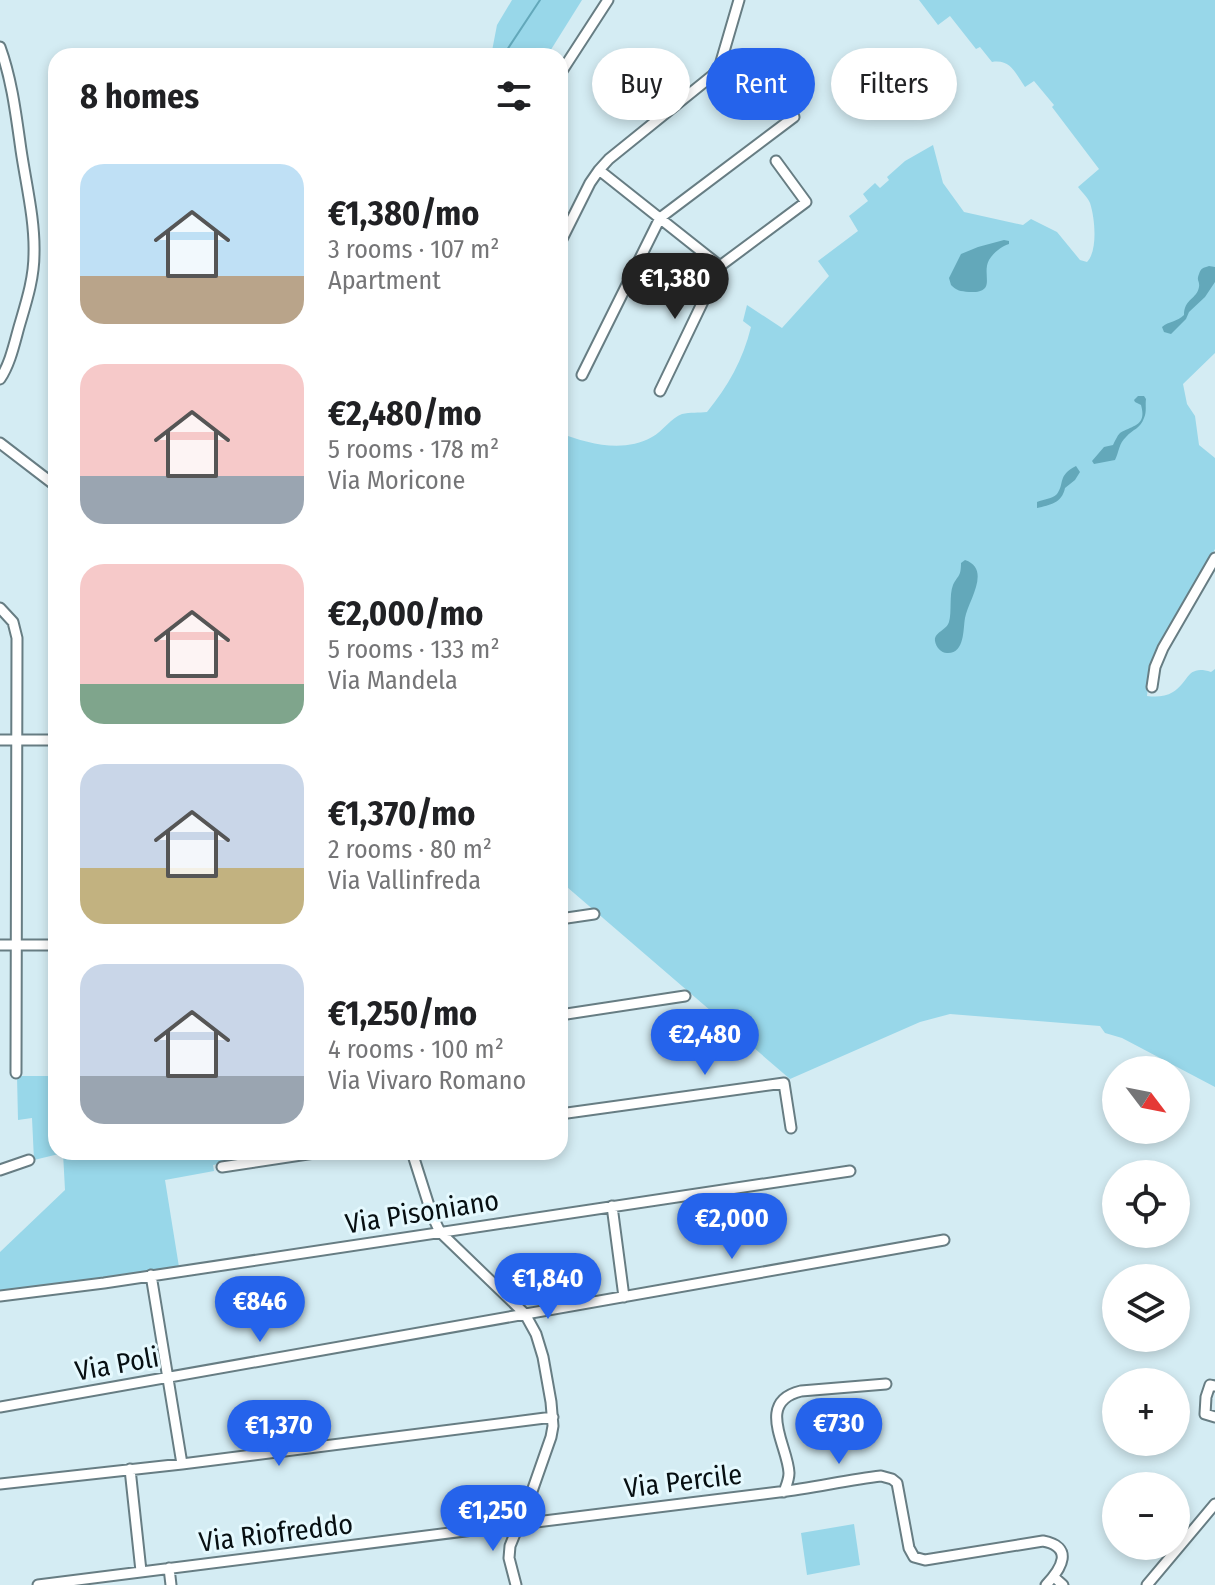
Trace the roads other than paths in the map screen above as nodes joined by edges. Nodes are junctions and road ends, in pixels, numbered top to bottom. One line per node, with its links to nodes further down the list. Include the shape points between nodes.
1 (608, 0): 4 (street)
2 (739, 0): 7 (street, via 713,75)
3 (0, 47): 12 (street, via 15,108 34,246 24,313)
4 (568, 62)
5 (790, 120): 8 (street)
6 (776, 161): 10 (street, via 806,202)
7 (599, 170): 8 (street); 9 (street)
8 (660, 218): 10 (street); 11 (street)
9 (568, 227)
10 (720, 266): 13 (street)
11 (582, 375)
12 (0, 379)
13 (660, 391)
14 (0, 435): 15 (street)
15 (4, 446): 16 (street)
16 (48, 480)
17 (1215, 558): 19 (street, via 1163,648)
18 (0, 608): 21 (street, via 17,634)
19 (1152, 687)
20 (0, 740): 21 (street)
21 (17, 740): 22 (street); 26 (street)
22 (48, 740)
23 (594, 914): 24 (street)
24 (568, 918)
25 (0, 945): 26 (street)
26 (16, 945): 27 (street); 30 (street)
27 (48, 945)
28 (685, 996): 29 (street)
29 (568, 1014)
30 (16, 1073)
31 (568, 1113): 32 (street, via 784,1083)
32 (791, 1128)
33 (29, 1160): 37 (street)
34 (268, 1160): 36 (street)
35 (415, 1160): 40 (street)
36 (222, 1167)
37 (0, 1170)
38 (850, 1171): 39 (street, Via Pisoniano)
39 (612, 1206): 40 (street, Via Pisoniano); 44 (street)
40 (440, 1232): 42 (street, Via Pisoniano); 45 (street)
41 (944, 1240): 44 (street, Via Poli)
42 (151, 1275): 43 (street, Via Pisoniano); 46 (street)
43 (0, 1296)
44 (624, 1297): 45 (street, Via Poli)
45 (525, 1314): 46 (street, Via Poli); 50 (street, via 543,1357)
46 (168, 1377): 49 (street, Via Poli); 52 (street)
47 (886, 1384): 55 (street, via 801,1391 784,1399 777,1423 789,1472)
48 (1215, 1386): 51 (street, via 1210,1385 1205,1414)
49 (0, 1407)
50 (553, 1417): 52 (street); 58 (street, via 551,1437)
51 (1215, 1417)
52 (182, 1464): 53 (street)
53 (130, 1469): 54 (street); 60 (street)
54 (0, 1484)
55 (784, 1492): 58 (street, Via Percile); 61 (street, Via Percile, via 892,1479 909,1548 917,1559 1043,1541 1063,1552)
56 (1215, 1504): 57 (street)
57 (1211, 1518): 66 (street)
58 (520, 1523): 59 (street, Via Riofreddo); 64 (street, via 509,1553)
59 (169, 1568): 60 (street, Via Riofreddo); 63 (street)
60 (141, 1571): 62 (street, Via Riofreddo)
61 (1050, 1581): 65 (street)
62 (38, 1585)
63 (171, 1585)
64 (516, 1585)
65 (1063, 1585)
66 (1147, 1585)

